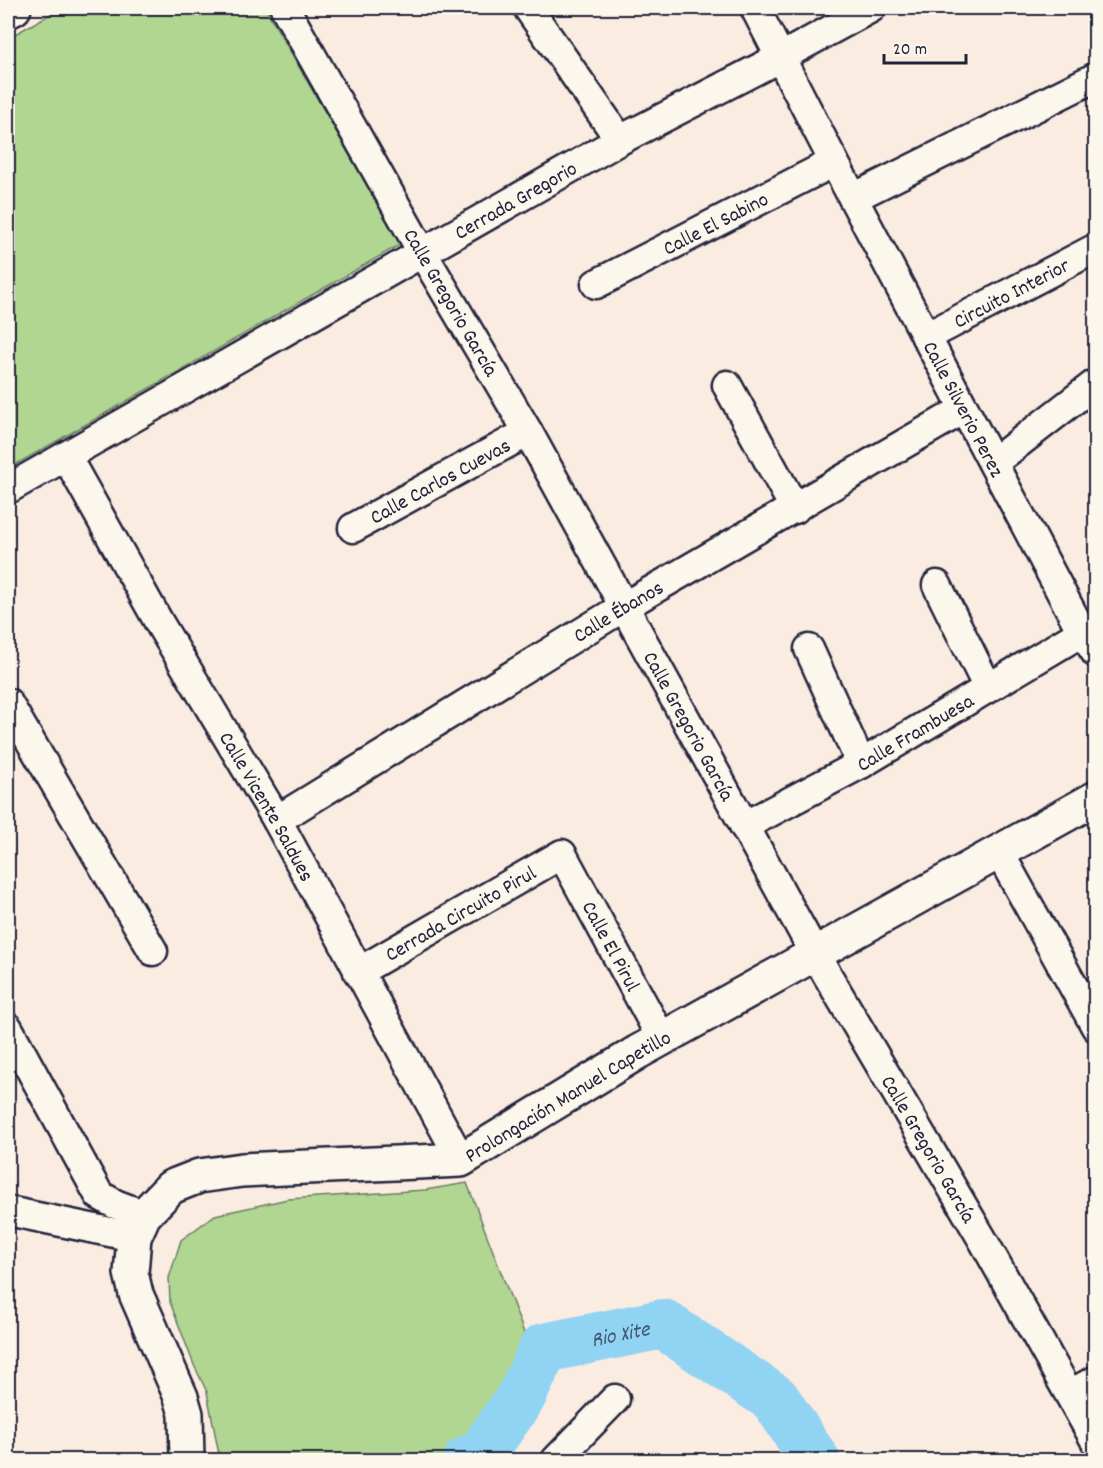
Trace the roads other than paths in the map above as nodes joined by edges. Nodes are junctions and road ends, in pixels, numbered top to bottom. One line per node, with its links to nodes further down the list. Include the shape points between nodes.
1 (14, 8): 6 (street)
2 (285, 8): 13 (street, Calle Gregorio García)
3 (528, 8): 9 (street)
4 (755, 8): 7 (street, Calle Silverio Perez)
5 (871, 8): 7 (street, Cerrada Gregorio)
6 (8, 11)
7 (781, 57): 9 (street, Cerrada Gregorio); 10 (street, Calle Silverio Perez)
8 (1095, 77): 11 (street)
9 (620, 140): 13 (street, Cerrada Gregorio)
10 (834, 162): 11 (street, Calle Silverio Perez); 14 (street, Calle El Sabino)
11 (853, 198): 15 (street, Calle Silverio Perez)
12 (1095, 248): 15 (street, Circuito Interior)
13 (422, 252): 19 (street, Calle Gregorio García); 20 (street, Cerrada Gregorio)
14 (596, 284)
15 (926, 337): 18 (street, Calle Silverio Perez)
16 (1095, 383): 21 (street)
17 (727, 385): 23 (street)
18 (964, 409): 21 (street, Calle Silverio Perez); 23 (street, Calle Ébanos)
19 (528, 432): 24 (street, Calle Carlos Cuevas); 26 (street, Calle Gregorio García)
20 (66, 456): 22 (street, Cerrada Gregorio); 33 (street, Calle Vicente Saldues, via 161,626)
21 (993, 464): 27 (street, Calle Silverio Perez)
22 (8, 489)
23 (795, 509): 26 (street, Calle Ébanos)
24 (353, 528)
25 (938, 585): 29 (street)
26 (625, 606): 33 (street, Calle Ébanos); 34 (street, Calle Gregorio García)
27 (1089, 642): 29 (street, Calle Frambuesa)
28 (809, 649): 31 (street)
29 (988, 688): 31 (street, Calle Frambuesa)
30 (8, 703): 37 (street)
31 (861, 764): 34 (street, Calle Frambuesa)
32 (1095, 798): 35 (street, Prolongación Manuel Capetillo)
33 (277, 820): 39 (street, Calle Vicente Saldues)
34 (744, 826): 38 (street, Calle Gregorio García)
35 (999, 852): 38 (street, Prolongación Manuel Capetillo); 40 (street)
36 (562, 854): 39 (street, Cerrada Circuito Pirul); 42 (street, Calle El Pirul)
37 (153, 951)
38 (815, 954): 42 (street, Prolongación Manuel Capetillo); 47 (street, Calle Gregorio García)
39 (358, 972): 43 (street, Calle Vicente Saldues)
40 (1095, 1027)
41 (8, 1028): 45 (street, via 99,1195)
42 (662, 1039): 43 (street, Prolongación Manuel Capetillo)
43 (461, 1160): 45 (street, Prolongación Manuel Capetillo, via 242,1170 199,1176 171,1187)
44 (8, 1211): 45 (street)
45 (139, 1226): 50 (street, via 131,1273 136,1294 184,1406)
46 (1095, 1380): 47 (street)
47 (1070, 1394): 49 (street, Calle Gregorio García)
48 (615, 1399): 51 (street)
49 (1095, 1442)
50 (187, 1461)
51 (556, 1461)

